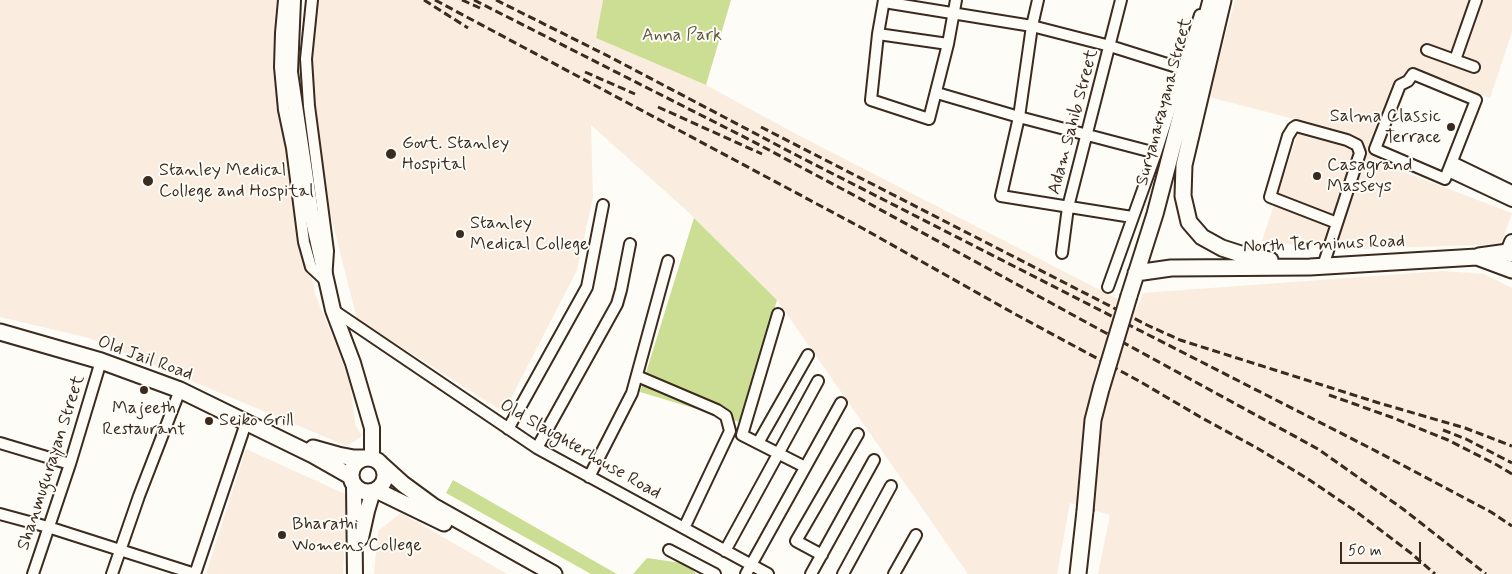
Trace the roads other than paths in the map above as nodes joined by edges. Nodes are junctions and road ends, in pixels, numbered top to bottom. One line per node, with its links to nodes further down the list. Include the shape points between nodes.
1 (284, 0): 39 (street, via 280,67 284,110 304,242 311,267)
2 (294, 0): 39 (street, via 290,72 311,212)
3 (312, 0): 39 (street, via 306,59 328,251)
4 (956, 0): 11 (street)
5 (1038, 0): 12 (street)
6 (1121, 0): 15 (street, Adam Sahib Street)
7 (1210, 0): 19 (street, via 1200,15); 38 (main road, Suryanarayana Street, via 1155,214)
8 (1223, 0): 36 (main road, Suryanarayana Street, via 1184,165 1184,196 1189,222 1202,237 1222,248 1250,257)
9 (1476, 0): 17 (street)
10 (884, 1): 11 (street); 13 (street)
11 (953, 13): 12 (street); 14 (street)
12 (1032, 26): 15 (street); 21 (street)
13 (878, 34): 14 (street); 20 (street, via 871,100 929,118)
14 (948, 44): 20 (street)
15 (1110, 46): 19 (street); 22 (street, Adam Sahib Street)
16 (1427, 50): 17 (street)
17 (1455, 60): 18 (street)
18 (1474, 67)
19 (1183, 69): 23 (street)
20 (937, 93): 21 (street)
21 (1018, 117): 22 (street); 28 (street, via 1001,196)
22 (1087, 135): 23 (street); 28 (street, Adam Sahib Street)
23 (1156, 153): 29 (street)
24 (1450, 167): 24 (street, via 1476,100 1413,74 1408,82 1400,85 1375,149 1446,179); 25 (street); 26 (street)
25 (1512, 191)
26 (1512, 201)
27 (603, 205): 51 (street, via 587,288)
28 (1068, 207): 29 (street); 33 (street, Adam Sahib Street)
29 (1132, 217): 40 (street)
30 (1337, 223): 30 (street, via 1360,153 1357,146 1347,140 1296,126 1288,136 1270,197); 36 (street)
31 (630, 244): 56 (street, via 617,304)
32 (1511, 249): 34 (main road)
33 (1062, 254)
34 (1477, 256): 36 (main road, North Terminus Road); 37 (main road, North Terminus Road)
35 (668, 261): 46 (street)
36 (1317, 267): 38 (main road, North Terminus Road, via 1171,268)
37 (1512, 270)
38 (1136, 273): 86 (main road, Suryanarayana Street, bridge, via 1093,420)
39 (326, 281): 41 (street)
40 (1108, 287)
41 (333, 310): 51 (street, Old Slaughterhouse Road); 58 (street, via 372,428)
42 (778, 314): 55 (street, via 742,435)
43 (0, 332): 45 (main road, Old Jail Road)
44 (808, 355): 55 (street)
45 (101, 361): 48 (main road, Old Jail Road); 60 (street, Shanmugurayan Street)
46 (637, 376): 62 (street, via 632,393); 68 (street, via 726,416 730,431)
47 (818, 381): 57 (street)
48 (180, 390): 50 (main road, Old Jail Road); 70 (street)
49 (841, 403): 61 (street)
50 (246, 423): 53 (main road, Old Jail Road); 77 (street)
51 (508, 429): 56 (street, Old Slaughterhouse Road)
52 (858, 434): 73 (street, via 796,541)
53 (271, 435): 58 (main road, Old Jail Road, via 338,455); 63 (main road, Old Jail Road, via 313,455)
54 (0, 443): 60 (street)
55 (758, 443): 57 (street)
56 (537, 448): 62 (street, Old Slaughterhouse Road)
57 (778, 454): 61 (street); 72 (street)
58 (374, 460): 63 (main road, via 361,459 353,466); 65 (main road, via 385,476); 80 (main road, via 433,506)
59 (874, 460): 73 (street)
60 (70, 464): 67 (street, Shanmugurayan Street)
61 (805, 467): 74 (street)
62 (589, 477): 68 (street, Old Slaughterhouse Road)
63 (352, 481): 65 (main road, via 359,490); 78 (street)
64 (891, 486): 84 (street)
65 (374, 490): 78 (street); 79 (main road, via 452,527)
66 (0, 514): 67 (street)
67 (48, 527): 70 (street); 75 (street, Shanmugurayan Street)
68 (684, 528): 72 (street, Old Slaughterhouse Road)
69 (916, 535): 85 (street)
70 (120, 550): 76 (street); 77 (street)
71 (669, 550): 81 (street)
72 (725, 551): 74 (street, Old Slaughterhouse Road)
73 (822, 555): 83 (street)
74 (748, 570): 82 (street, Old Slaughterhouse Road)
75 (33, 574)
76 (112, 574)
77 (195, 574)
78 (355, 574)
79 (534, 574)
80 (554, 574)
81 (715, 574)
82 (768, 574)
83 (811, 574)
84 (843, 574)
85 (894, 574)
86 (1078, 574)

